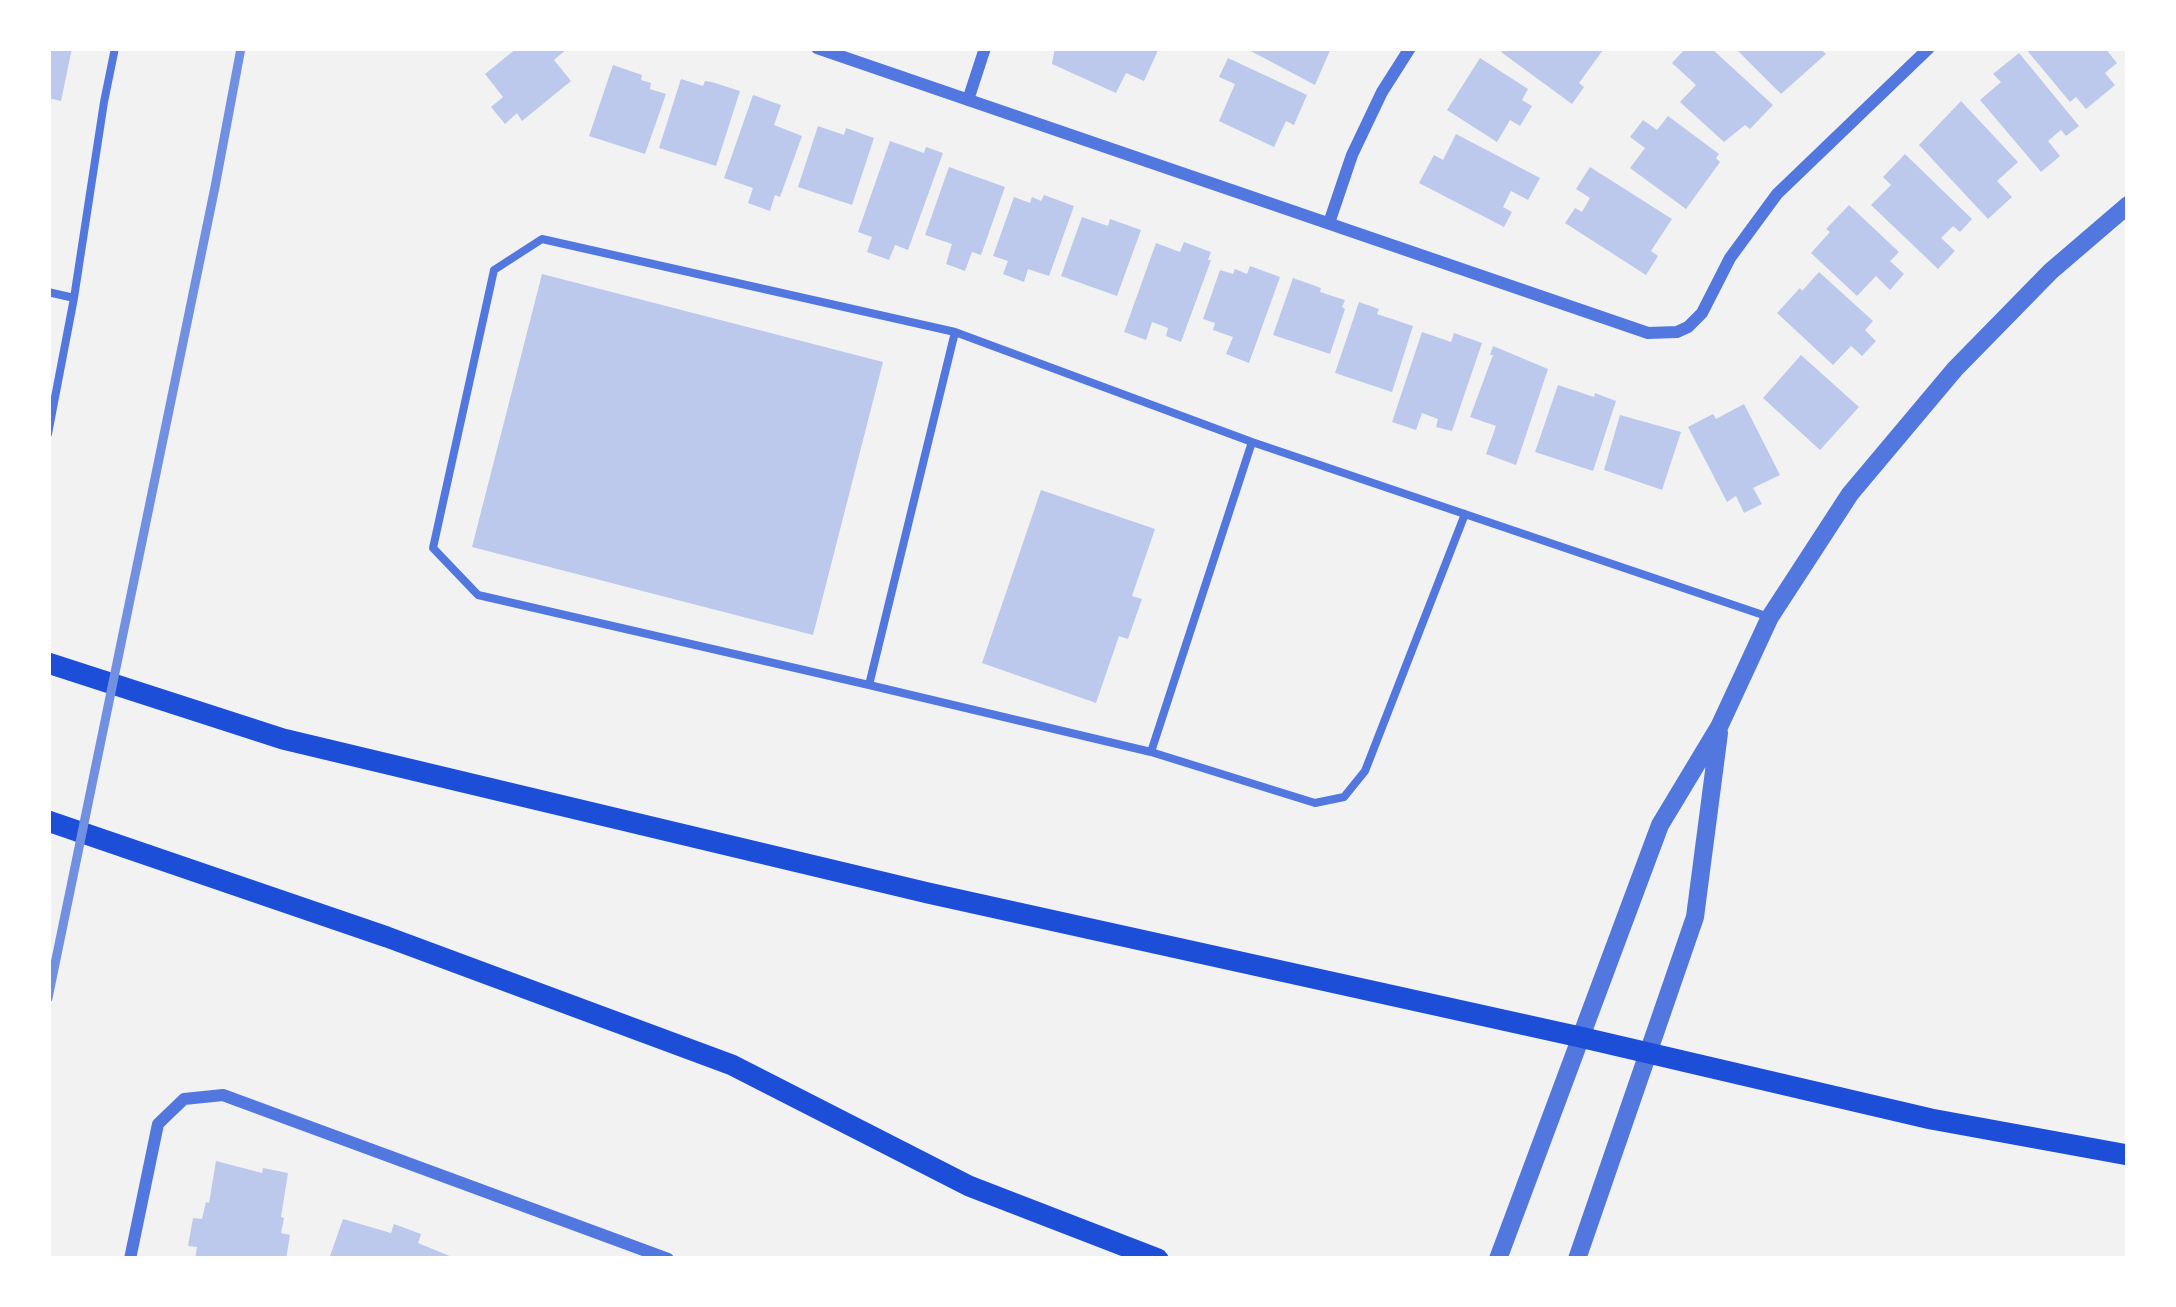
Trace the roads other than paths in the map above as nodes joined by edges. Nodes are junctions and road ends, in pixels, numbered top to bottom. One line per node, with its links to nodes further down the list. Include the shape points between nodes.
1 (115, 48): 10 (lane)
2 (818, 48): 6 (street)
3 (985, 48): 6 (street)
4 (1410, 48): 8 (street, via 1352,155)
5 (1929, 48): 8 (street, via 1777,194 1702,313 1677,332 1648,333)
6 (968, 100): 8 (street)
7 (2128, 205): 16 (street, via 1955,369 1850,494)
8 (1330, 223)
9 (48, 292): 10 (lane)
10 (74, 298): 12 (lane)
11 (955, 332): 14 (lane); 18 (lane); 18 (lane, via 542,239 494,270 433,548 478,595)
12 (52, 387): 13 (lane)
13 (48, 434)
14 (1252, 442): 15 (lane); 20 (lane)
15 (1465, 514): 16 (lane); 20 (lane, via 1365,771 1344,797 1315,802)
16 (1771, 617): 19 (street)
17 (48, 663): 22 (main road, via 283,739 928,893)
18 (869, 685): 20 (lane)
19 (1720, 727): 22 (street, via 1660,825); 23 (street, via 1695,917)
20 (1151, 752)
21 (48, 821): 27 (main road, via 732,1065 969,1186)
22 (1580, 1036): 23 (main road); 28 (street)
23 (1647, 1054): 24 (main road); 29 (street)
24 (2128, 1155)
25 (130, 1259): 26 (street, via 158,1124 184,1099 223,1095)
26 (668, 1259)
27 (1158, 1259)
28 (1498, 1259)
29 (1577, 1259)

